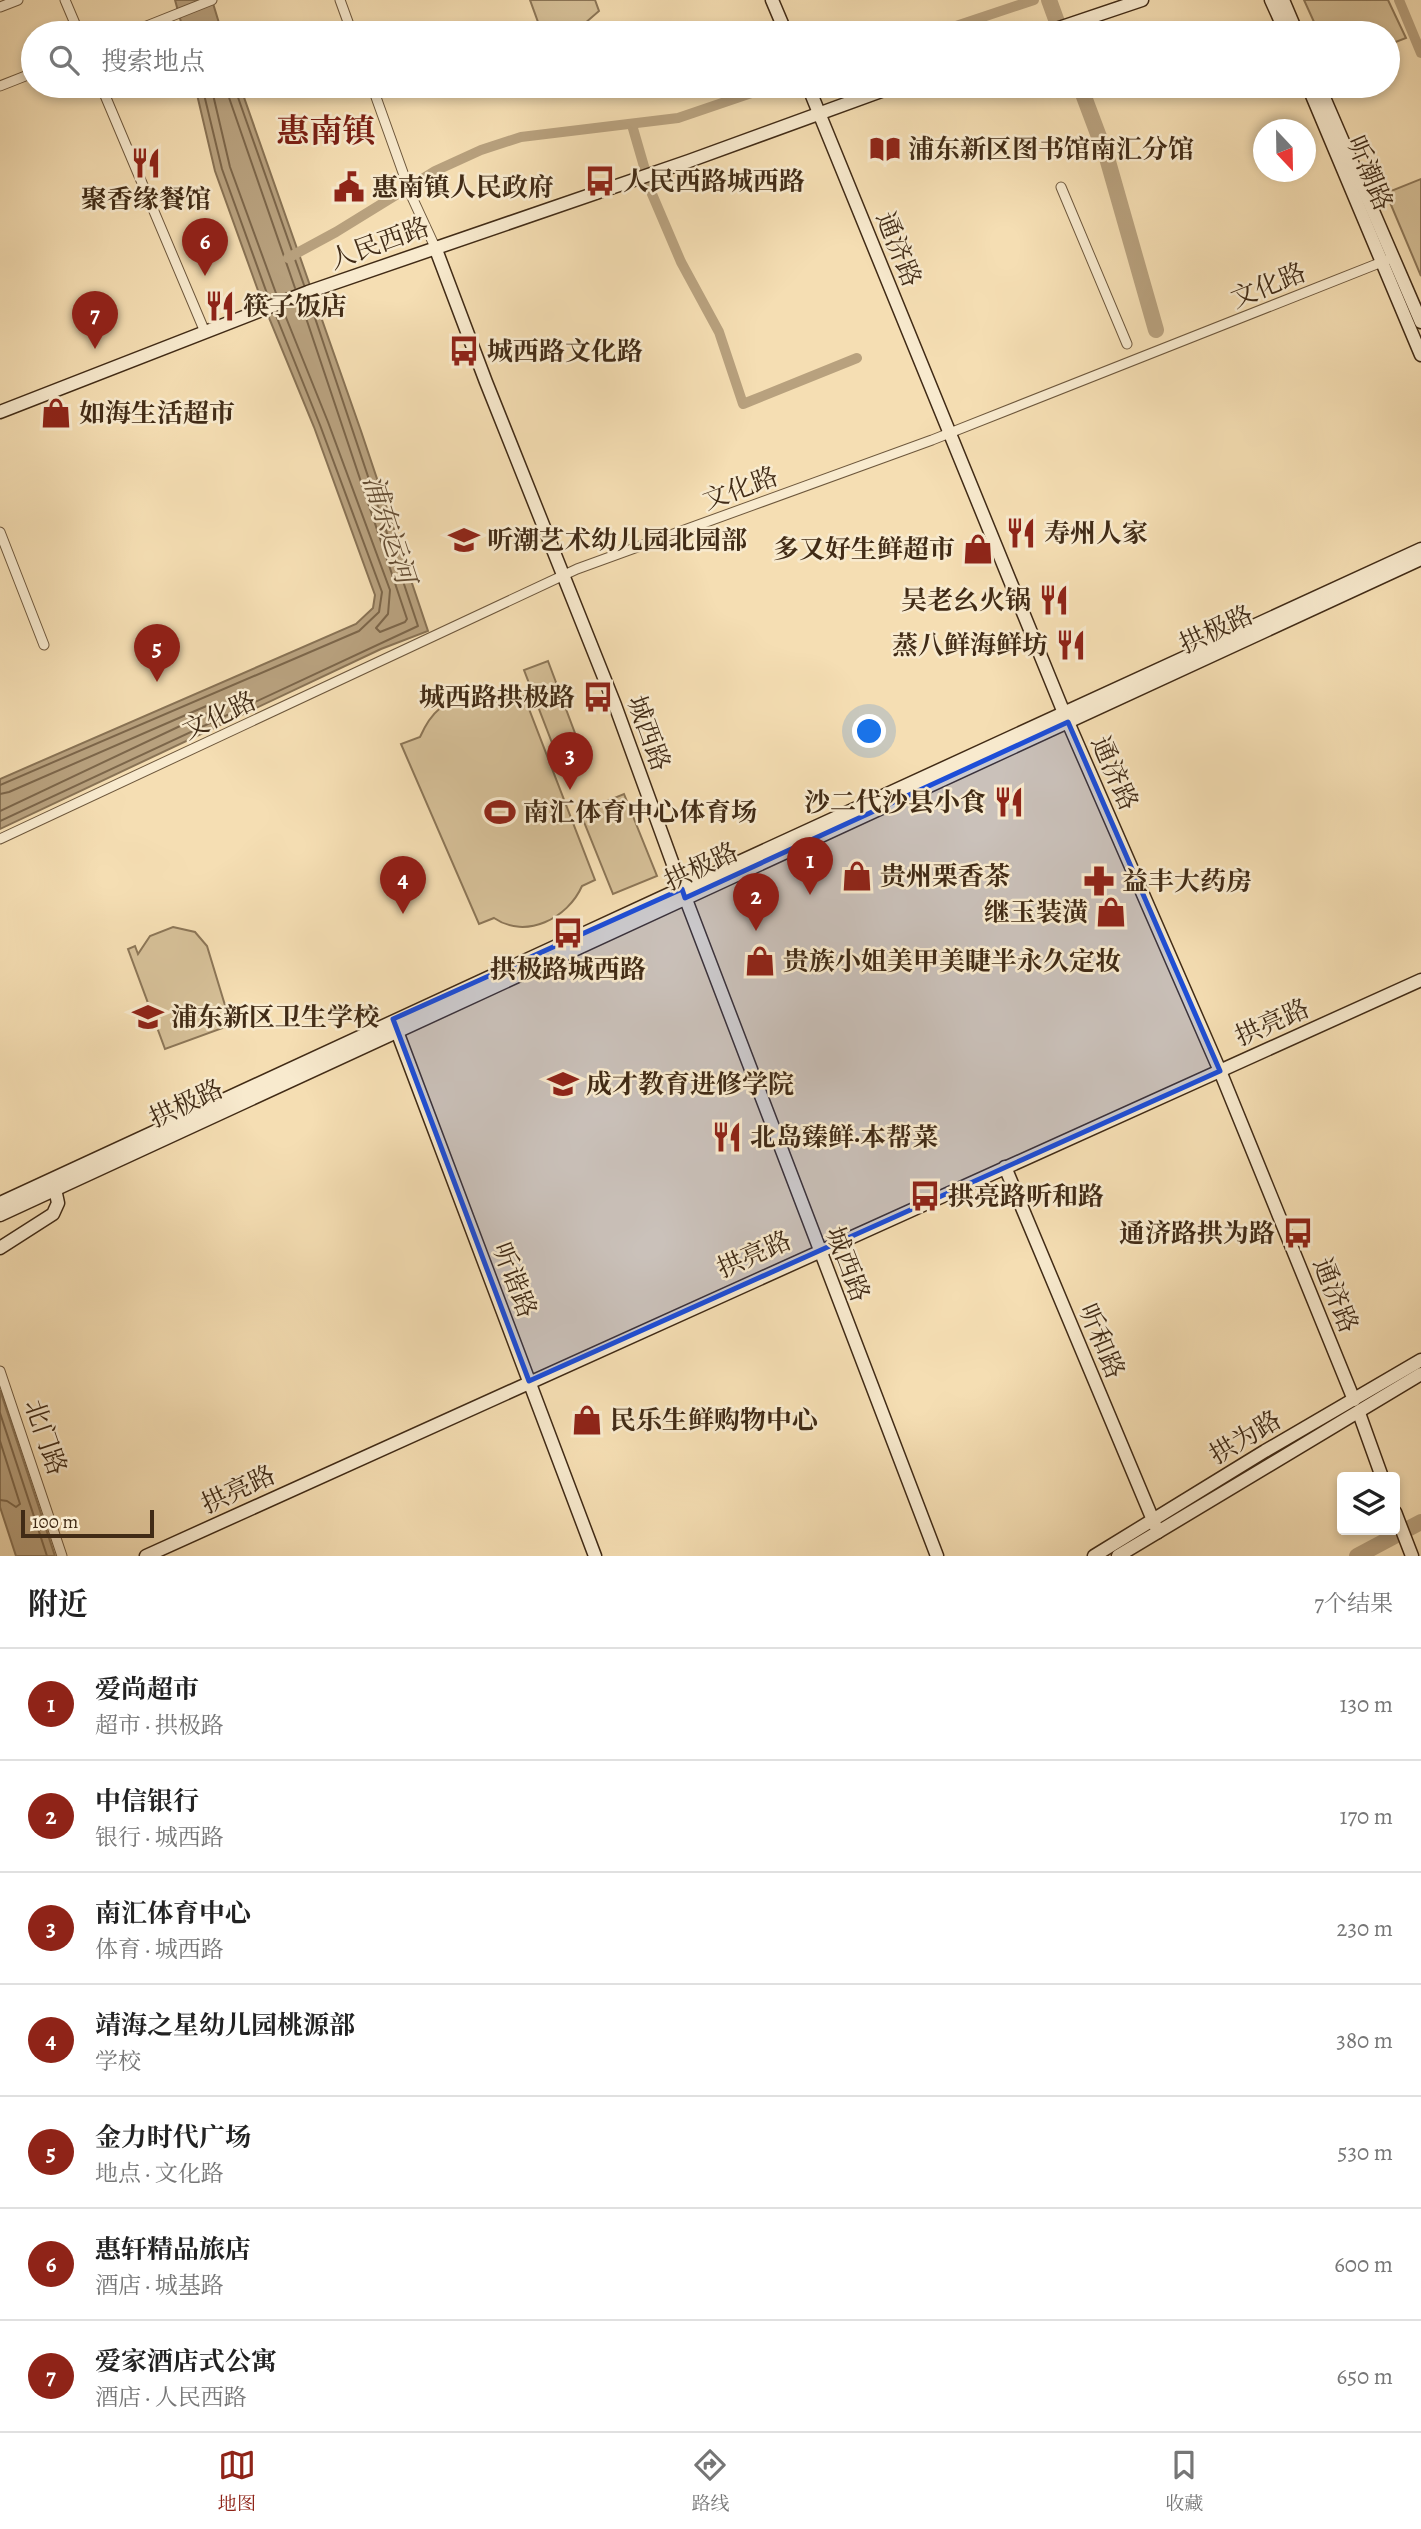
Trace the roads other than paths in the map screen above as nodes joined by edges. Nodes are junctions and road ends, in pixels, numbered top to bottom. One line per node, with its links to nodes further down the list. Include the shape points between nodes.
1 (18, 0): 9 (street)
2 (65, 0): 10 (street)
3 (212, 0): 11 (street)
4 (340, 0): 12 (street)
5 (772, 0): 13 (street)
6 (1142, 0): 14 (street)
7 (1271, 0): 15 (street)
8 (1283, 0): 16 (street)
9 (0, 7)
10 (74, 21)
11 (160, 21)
12 (348, 21)
13 (781, 21)
14 (1077, 21)
15 (1281, 21)
16 (1292, 21)
17 (21, 78): 18 (street)
18 (0, 86)
19 (106, 98): 30 (street)
20 (376, 98): 27 (street, 城西路)
21 (813, 98): 25 (street, 通济路)
22 (861, 98): 25 (street, 人民西路)
23 (1313, 98): 28 (street, 听潮路)
24 (1324, 98): 28 (street, 听潮路)
25 (819, 113): 27 (street, 人民西路); 34 (street, 通济路)
26 (1061, 187): 31 (street)
27 (435, 247): 30 (street, 人民西路); 38 (street, 城西路)
28 (1387, 260): 29 (street, 听潮路); 32 (street, 听潮路); 34 (street, 文化路)
29 (1421, 322)
30 (205, 332): 33 (street, 人民西路)
31 (1127, 344)
32 (1421, 355)
33 (0, 412)
34 (950, 433): 38 (street, 文化路); 40 (street, 通济路)
35 (0, 532): 39 (street)
36 (1421, 549): 40 (street, 拱极路)
37 (1421, 559): 40 (street, 拱极路)
38 (563, 576): 41 (street, 文化路); 42 (street, 城西路)
39 (44, 645)
40 (1066, 717): 42 (street, 拱极路); 45 (street, 通济路)
41 (0, 839)
42 (684, 894): 44 (street, 拱极路); 51 (street, 城西路)
43 (1421, 980): 45 (street, 拱亮路)
44 (395, 1025): 47 (street, 拱极路); 48 (street, 拱极路); 55 (street, 听谐路)
45 (1220, 1070): 46 (street, 拱亮路); 56 (street, 通济路)
46 (1005, 1167): 51 (street, 拱亮路); 60 (street, 听和路)
47 (55, 1189): 49 (street, 拱极路); 50 (street, via 58,1203 53,1214)
48 (0, 1203)
49 (0, 1214)
50 (0, 1248)
51 (819, 1250): 55 (street, 拱亮路); 64 (street, 城西路)
52 (1421, 1360): 56 (street, 拱为路)
53 (0, 1371): 61 (street, 北门路)
54 (1421, 1374): 57 (street, 拱为路)
55 (529, 1381): 62 (street, 拱亮路); 63 (street, 听谐路)
56 (1354, 1400): 57 (street, 通济路); 60 (street, 拱为路, via 1265,1451)
57 (1359, 1413): 58 (street, 通济路); 60 (street, 拱为路)
58 (1380, 1472)
59 (1400, 1525): 67 (street)
60 (1155, 1526): 65 (street, 拱为路); 66 (street, 拱为路)
61 (62, 1556)
62 (146, 1556)
63 (595, 1556)
64 (937, 1556)
65 (1094, 1556)
66 (1118, 1556)
67 (1412, 1556)

